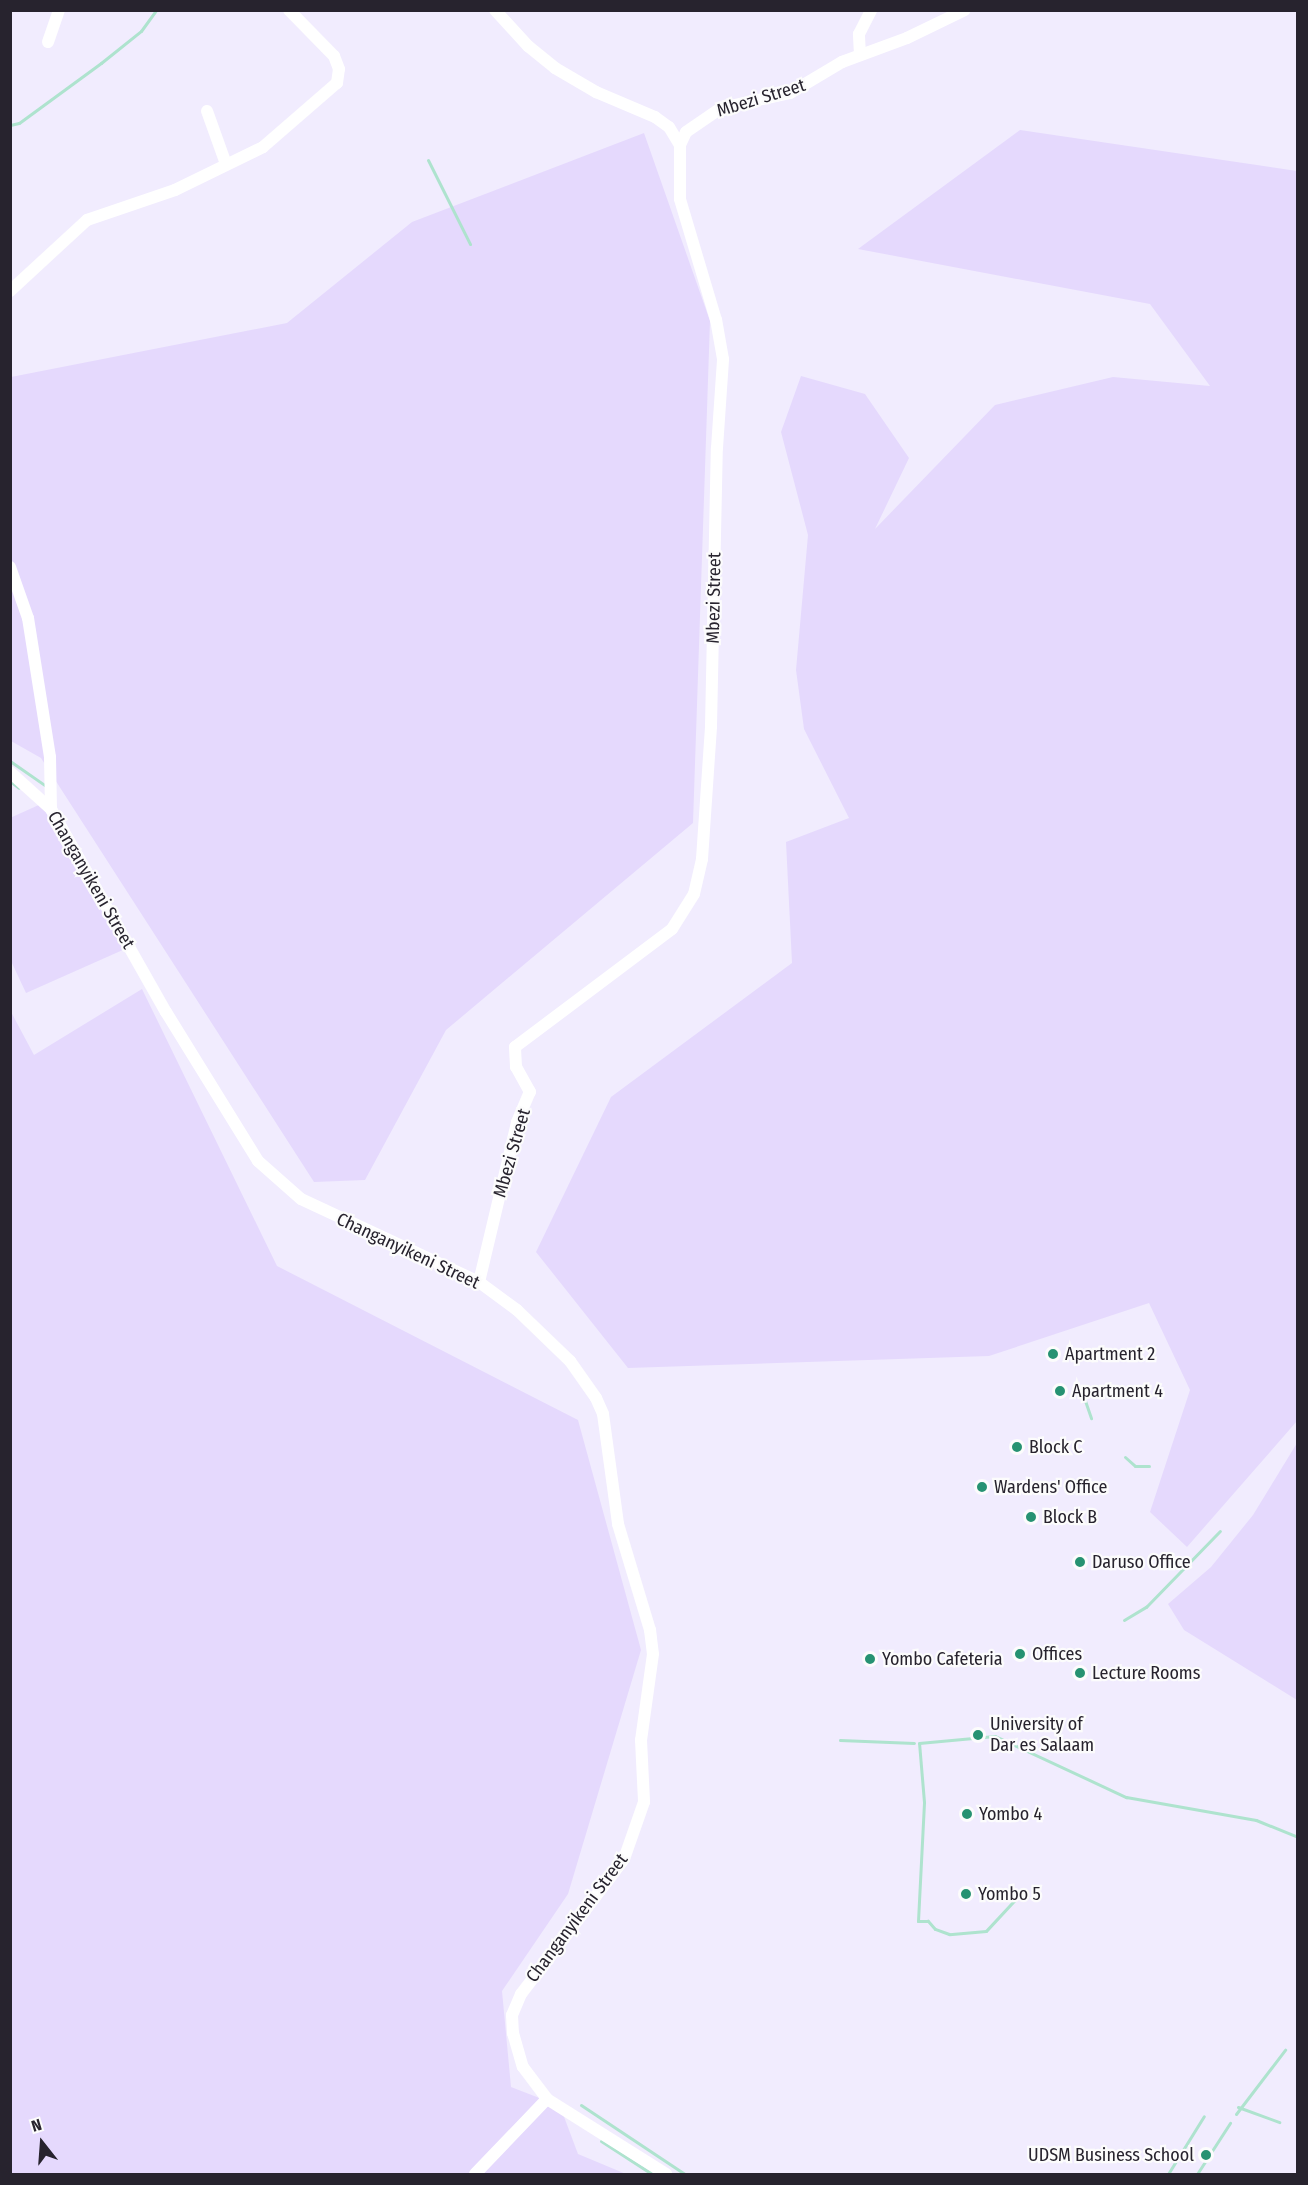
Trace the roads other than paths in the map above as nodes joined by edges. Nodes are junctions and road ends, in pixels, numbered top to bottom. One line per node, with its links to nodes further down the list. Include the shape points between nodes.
1 (59, 10): 6 (street)
2 (289, 10): 10 (street, via 334,56 339,69 337,83 263,147)
3 (495, 10): 9 (street, via 555,68 596,92 655,117 669,127)
4 (871, 10): 7 (street, via 860,34)
5 (966, 10): 7 (street, Mbezi Street)
6 (48, 42)
7 (860, 55): 9 (street, Mbezi Street, via 790,93 721,108 686,132)
8 (207, 111): 10 (street)
9 (680, 145): 15 (street, Mbezi Street, via 680,199 716,320 723,359 717,448 711,726 702,859 694,894 672,929 515,1047 516,1067 530,1092 517,1122)
10 (226, 164): 11 (street, via 175,190 87,220)
11 (10, 291)
12 (10, 567): 14 (street, via 30,629 50,757)
13 (10, 772): 14 (street, Changanyikeni Street)
14 (51, 809): 15 (street, Changanyikeni Street, via 166,1012 258,1161 301,1199)
15 (479, 1282): 16 (street, Changanyikeni Street, via 517,1310 555,1347 596,1398 603,1414 618,1524 650,1630 653,1654 641,1740 644,1802 632,1842 624,1859 532,1974 512,2015 513,2040 520,2062)
16 (547, 2100): 17 (street); 18 (street, Changanyikeni Street)
17 (475, 2175)
18 (666, 2175)

